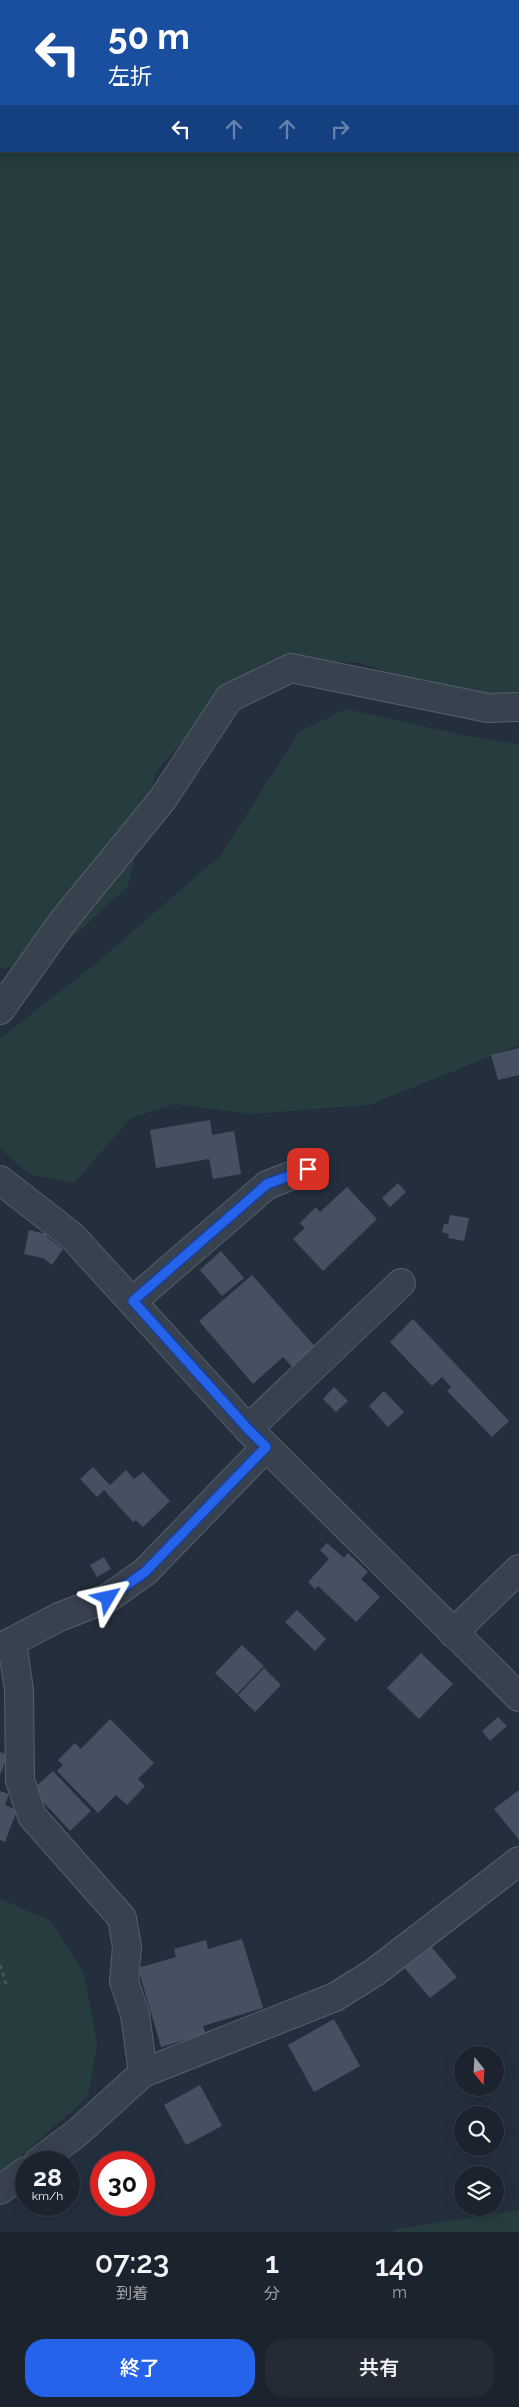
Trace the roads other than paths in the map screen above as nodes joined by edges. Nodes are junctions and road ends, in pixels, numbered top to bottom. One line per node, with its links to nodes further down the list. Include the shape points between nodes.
1 (519, 707): 2 (street, via 488,708 291,668 229,698 162,800 64,920)
2 (0, 1010)
3 (308, 1169): 6 (street, via 267,1184)
4 (0, 1180): 6 (street, via 72,1236)
5 (401, 1283): 7 (street)
6 (133, 1301): 7 (street)
7 (257, 1438): 9 (street); 10 (street, via 145,1572 108,1598 59,1617)
8 (519, 1569): 9 (street)
9 (453, 1633): 11 (street)
10 (6, 1645): 13 (street, via 19,1690 20,1780 32,1816 122,1918 128,1947 124,1981 135,2014)
11 (519, 1696)
12 (519, 1861): 13 (street, via 375,1972 335,1997)
13 (143, 2073): 14 (street)
14 (53, 2151)
15 (15, 2179): 16 (street)
16 (0, 2190)

